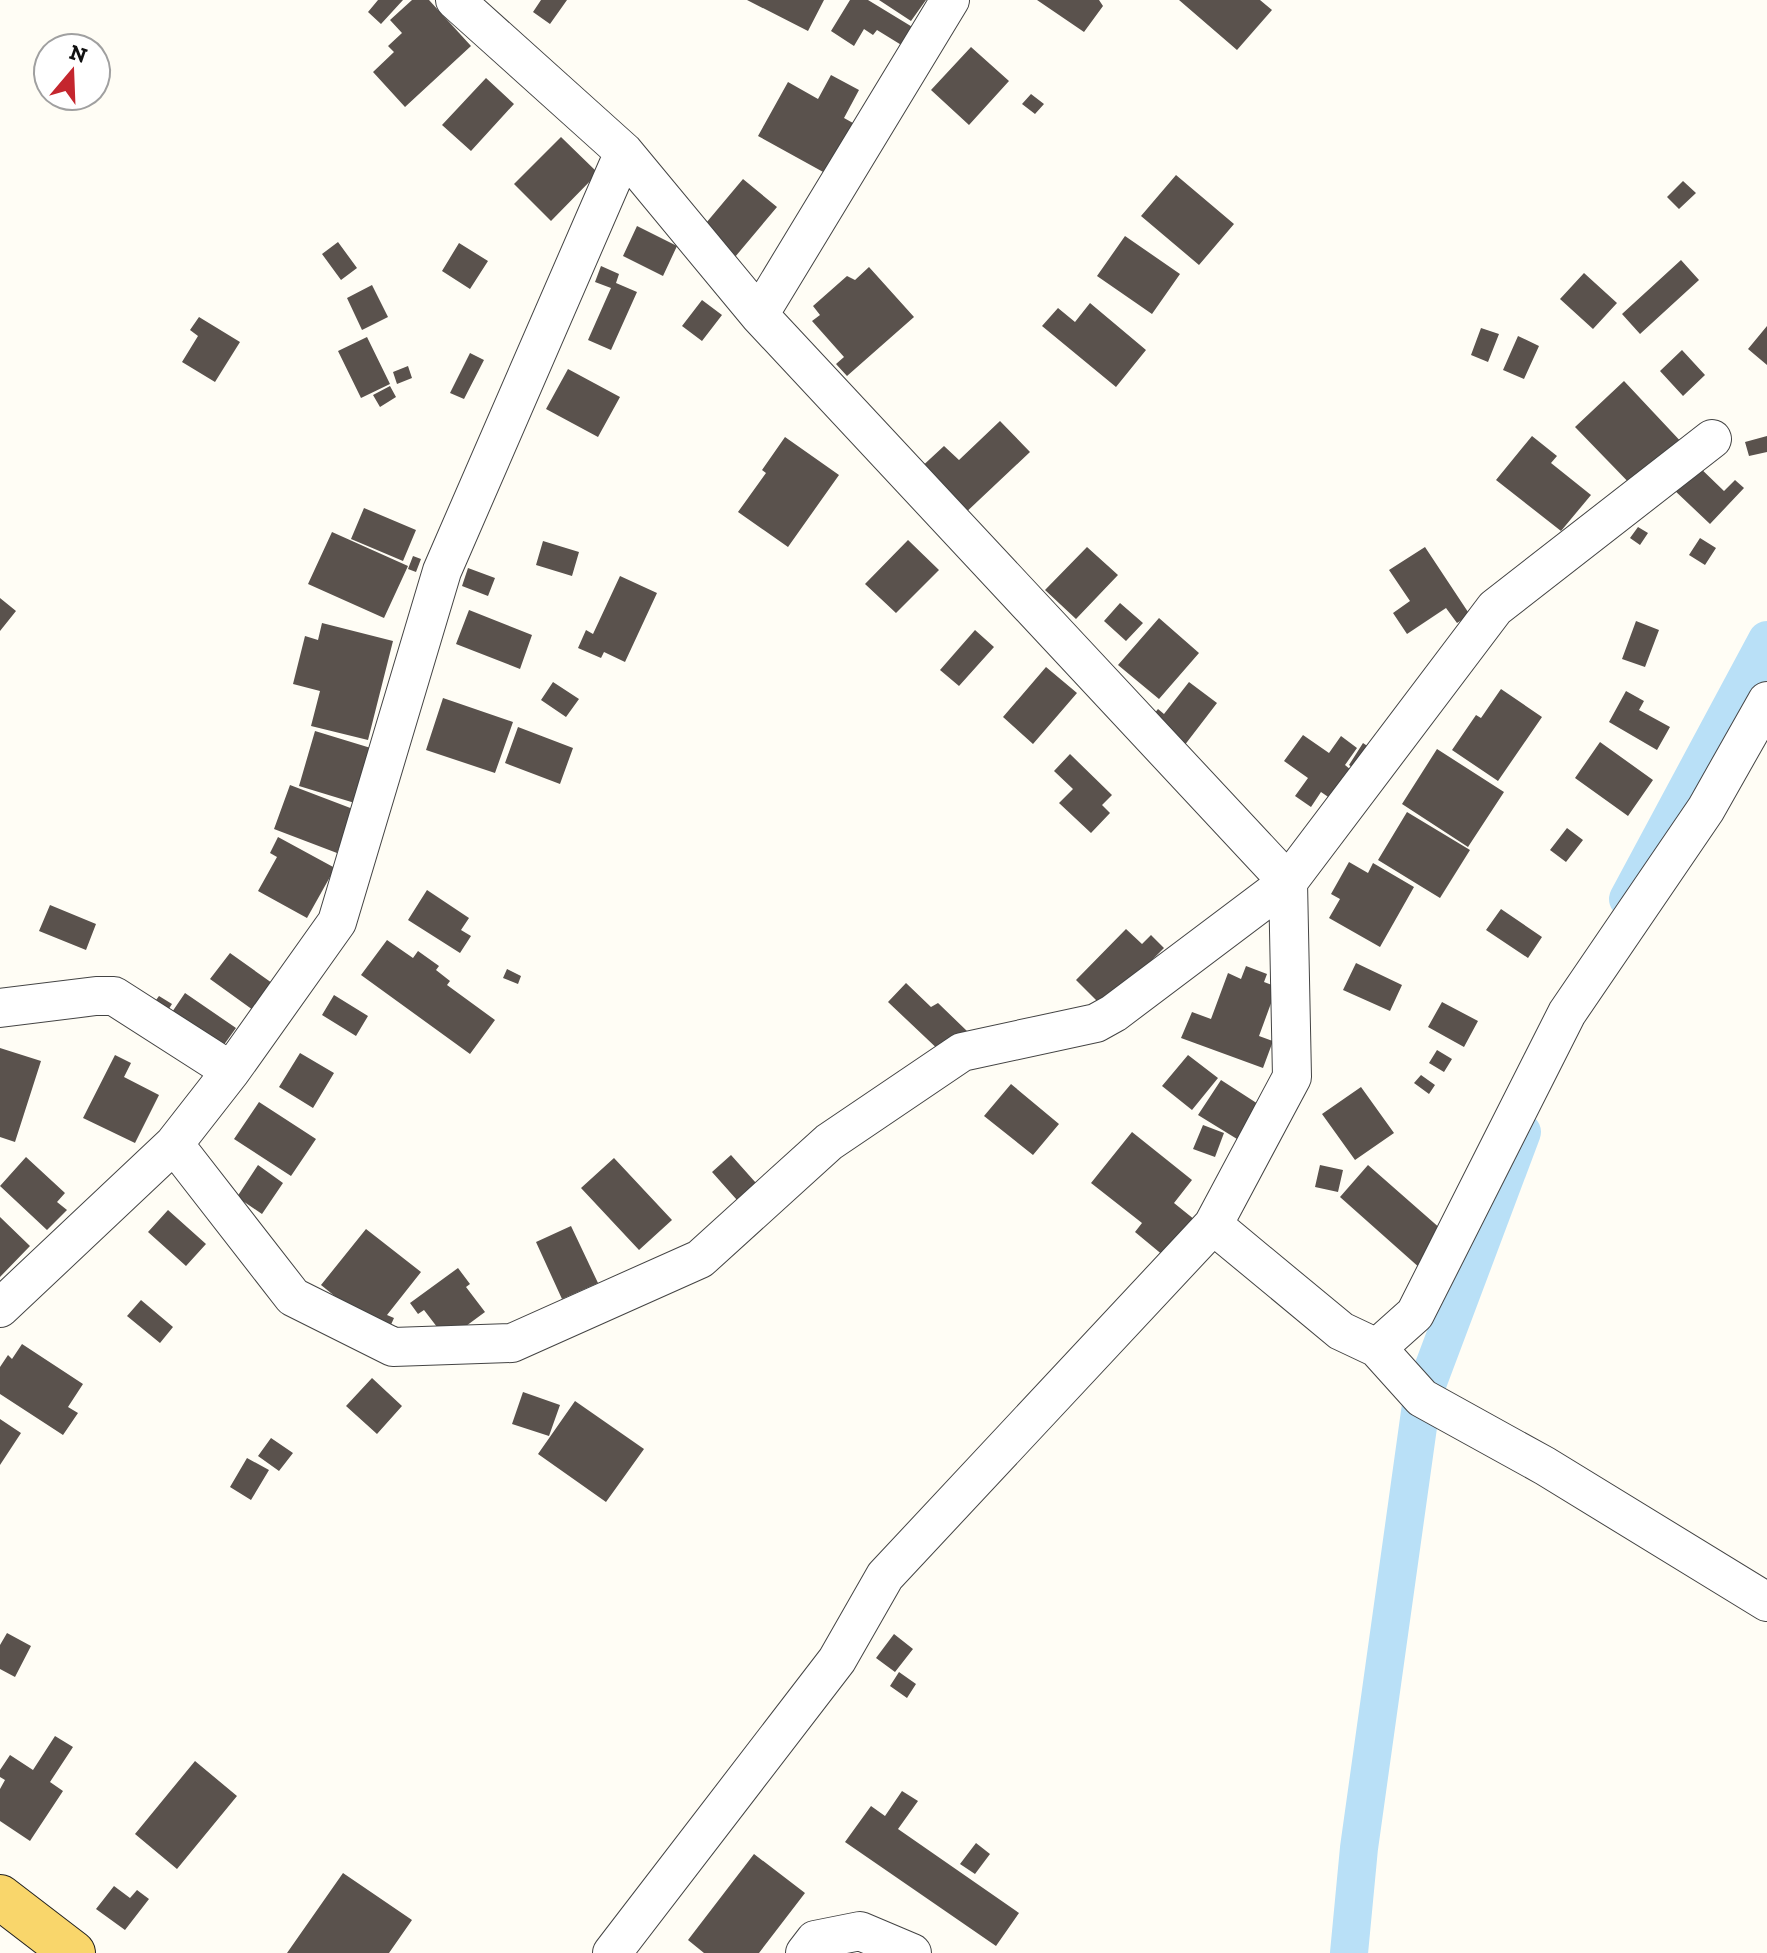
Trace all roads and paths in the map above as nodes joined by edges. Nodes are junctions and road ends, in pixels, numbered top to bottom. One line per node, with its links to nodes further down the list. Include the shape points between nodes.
1 (455, 0): 3 (street)
2 (950, 0): 4 (street)
3 (624, 152): 4 (street); 9 (street, via 442,571 337,922)
4 (759, 315): 7 (street)
5 (1712, 439): 7 (street, via 1495,608)
6 (1767, 701): 13 (street, via 1706,809 1567,1013 1415,1314)
7 (1288, 882): 10 (street, via 1096,1023 962,1052 829,1142 700,1259 512,1343 393,1347 293,1297); 11 (street, via 1292,1077)
8 (0, 1008): 9 (street, via 114,996)
9 (231, 1071): 10 (street)
10 (174, 1144): 12 (street)
11 (1213, 1225): 13 (street, via 1341,1331); 17 (street, via 885,1576 837,1660)
12 (0, 1308)
13 (1377, 1348): 14 (street, via 1422,1398 1545,1466)
14 (1767, 1602)
15 (0, 1897): 16 (main road)
16 (73, 1953)
17 (612, 1953)
18 (805, 1953): 19 (street, via 815,1940 860,1931)
19 (912, 1953)

